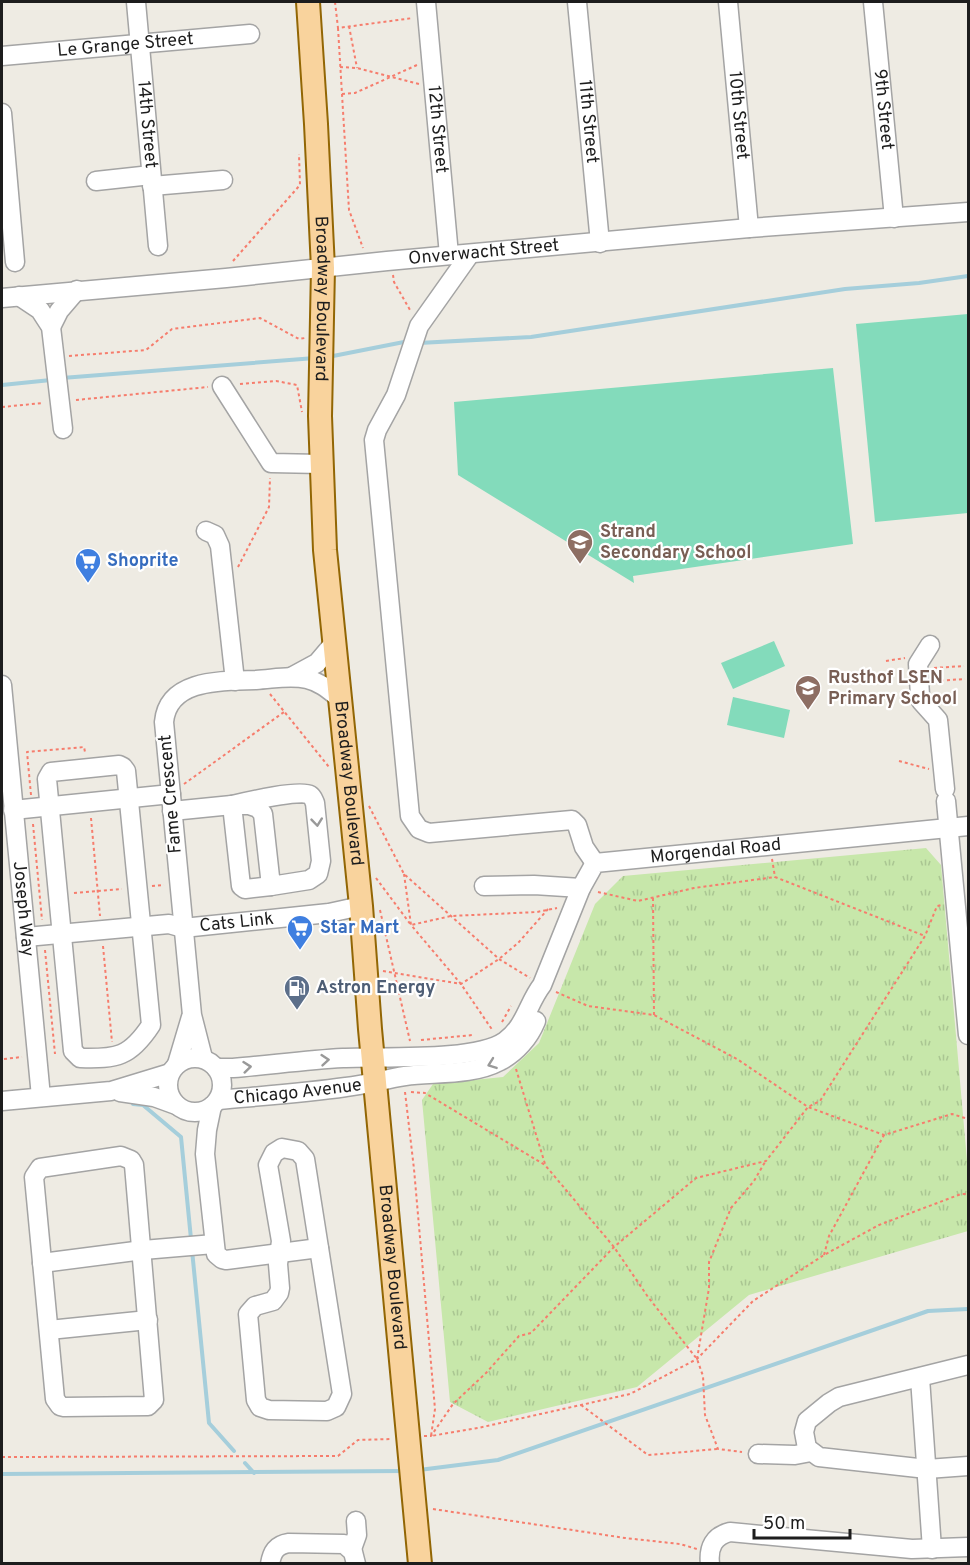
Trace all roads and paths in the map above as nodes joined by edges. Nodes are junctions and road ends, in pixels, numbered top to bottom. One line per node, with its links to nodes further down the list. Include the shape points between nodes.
1 (135, 2): 11 (street, 14th Street)
2 (308, 2): 35 (main road, Broadway Boulevard)
3 (335, 2): 9 (path)
4 (577, 2): 28 (street, 11th Street)
5 (728, 2): 27 (street, 10th Street)
6 (873, 2): 26 (street, 9th Street)
7 (427, 9): 8 (path); 12 (street, 12th Street)
8 (349, 26): 9 (path); 15 (path)
9 (338, 28): 14 (path)
10 (250, 33): 11 (street, Le Grange Street)
11 (139, 42): 13 (street, Le Grange Street); 23 (street, 14th Street)
12 (430, 50): 16 (path, via 417,64); 17 (street, 12th Street)
13 (2, 56)
14 (340, 67): 15 (path); 18 (path)
15 (357, 68): 16 (path)
16 (393, 77): 17 (path, via 416,84); 18 (path, via 355,93)
17 (434, 83): 32 (street, 12th Street)
18 (341, 94): 30 (path, via 349,210)
19 (2, 113): 24 (street)
20 (298, 151): 36 (path, via 300,185 227,268)
21 (223, 180): 23 (street)
22 (96, 181): 23 (street)
23 (152, 181): 29 (street, 14th Street)
24 (5, 189): 34 (street)
25 (969, 212): 26 (street, Onverwacht Street)
26 (894, 218): 27 (street, Onverwacht Street)
27 (749, 228): 28 (street, Onverwacht Street)
28 (600, 243): 31 (street, Onverwacht Street)
29 (158, 246)
30 (364, 250)
31 (470, 254): 32 (street, Onverwacht Street); 39 (street)
32 (449, 255): 33 (street, Onverwacht Street)
33 (393, 261): 35 (street, Onverwacht Street); 39 (path, via 394,282)
34 (15, 262)
35 (322, 268): 36 (street, Onverwacht Street); 41 (main road, Broadway Boulevard)
36 (226, 278): 37 (street, Onverwacht Street)
37 (76, 290): 38 (street, Onverwacht Street); 40 (street)
38 (10, 297): 40 (street, via 40,310)
39 (419, 326): 76 (street, via 396,395 374,440 410,816 415,825 429,833 572,820)
40 (51, 327): 42 (street)
41 (322, 338): 42 (path, via 298,339 260,318 172,329 146,350); 46 (main road, Broadway Boulevard)
42 (55, 360): 44 (street)
43 (222, 386): 44 (path); 46 (path, via 276,381 297,385 305,416); 48 (street)
44 (59, 394): 45 (path); 47 (street)
45 (2, 407)
46 (321, 416): 49 (main road, Broadway Boulevard)
47 (63, 429)
48 (271, 464): 49 (street); 51 (path, via 269,507)
49 (321, 464): 52 (main road, Broadway Boulevard)
50 (206, 531): 51 (street, via 219,542)
51 (225, 593): 59 (street)
52 (334, 643): 56 (street, Fame Crescent, via 317,663); 62 (main road, Broadway Boulevard)
53 (930, 645): 61 (street, via 918,664)
54 (964, 666): 55 (path)
55 (932, 668)
56 (293, 676): 58 (street, Fame Crescent); 62 (street, Fame Crescent, via 320,683)
57 (965, 678): 61 (path)
58 (260, 679): 59 (street, Fame Crescent); 63 (path)
59 (235, 681): 68 (street, Fame Crescent, via 189,688 167,708 164,722)
60 (2, 687): 72 (street, Joseph Way)
61 (925, 692): 65 (street, via 938,720)
62 (339, 698): 66 (main road, Broadway Boulevard)
63 (284, 712): 66 (path); 68 (path)
64 (900, 761): 65 (path)
65 (945, 787): 74 (street)
66 (349, 792): 89 (main road, Broadway Boulevard)
67 (128, 798): 68 (street); 71 (street); 71 (street, via 126,771 119,765 51,772 47,778); 83 (street)
68 (172, 802): 69 (street); 80 (street, Fame Crescent)
69 (232, 805): 81 (street, via 255,807 263,814); 81 (street, via 240,884 245,889); 81 (street, one-way to 81, via 306,793 314,799 321,861 318,874 309,880)
70 (369, 805): 77 (path)
71 (50, 806): 72 (street); 85 (street)
72 (14, 810): 87 (street, Joseph Way)
73 (969, 826): 74 (street, Morgendal Road)
74 (948, 828): 75 (street, Morgendal Road); 88 (street)
75 (771, 845): 76 (street, Morgendal Road); 78 (path)
76 (595, 863): 84 (street)
77 (404, 874): 91 (path); 93 (path)
78 (775, 877): 86 (path); 97 (path)
79 (374, 883): 93 (path, via 372,872)
80 (179, 884): 83 (path); 95 (street, Fame Crescent)
81 (271, 886)
82 (484, 886): 84 (street)
83 (137, 887): 85 (path); 94 (street)
84 (581, 888): 86 (path, via 638,901); 104 (street)
85 (58, 894): 87 (path); 96 (street)
86 (653, 897): 107 (path)
87 (22, 898): 98 (street, Joseph Way)
88 (962, 902): 97 (path, via 937,906); 102 (street)
89 (370, 906): 95 (street, Cats Link); 100 (main road, Broadway Boulevard); 101 (path)
90 (548, 909): 91 (path); 92 (path, via 561,907); 99 (path)
91 (451, 916): 93 (path); 99 (path)
92 (556, 917)
93 (411, 925): 103 (path)
94 (141, 927): 95 (street, Cats Link, via 169,924); 96 (street, Cats Link); 96 (street, via 151,1025 129,1052 113,1056 83,1058 73,1051)
95 (183, 928): 106 (street, Fame Crescent)
96 (62, 934): 98 (street, Cats Link)
97 (925, 936): 122 (path, via 820,1101)
98 (26, 937): 119 (street, Joseph Way)
99 (499, 959): 103 (path); 104 (path)
100 (364, 965): 101 (path); 112 (main road, Broadway Boulevard)
101 (394, 974): 103 (path); 109 (path, via 409,1041)
102 (965, 975): 110 (street)
103 (461, 984): 111 (path)
104 (543, 985): 107 (path, via 588,1006); 111 (street, via 543,1000 532,1029)
105 (512, 1005): 111 (path)
106 (192, 1015): 113 (street, Fame Crescent); 115 (street, Fame Crescent)
107 (654, 1015): 122 (path, via 737,1059)
108 (484, 1034): 111 (path)
109 (473, 1035)
110 (969, 1035)
111 (505, 1042): 112 (street, via 480,1051); 116 (street, one-way to 116, via 500,1061 476,1069); 128 (path)
112 (372, 1058): 114 (street, Chicago Avenue, one-way to 112); 116 (main road, Broadway Boulevard)
113 (209, 1063): 114 (street, Chicago Avenue, one-way to 114, via 233,1068); 115 (street, via 189,1058); 121 (street, via 222,1083)
114 (271, 1065): 118 (street, via 275,1079)
115 (173, 1068): 117 (street); 123 (street, via 168,1094)
116 (375, 1083): 118 (street, Chicago Avenue); 144 (main road, Broadway Boulevard)
117 (111, 1091): 119 (street); 123 (street, via 154,1097)
118 (286, 1093): 121 (street, Chicago Avenue)
119 (41, 1097): 120 (street)
120 (2, 1101)
121 (215, 1103): 123 (street, via 200,1112); 126 (street, via 207,1130)
122 (808, 1107): 125 (path); 127 (path)
123 (180, 1108): 126 (street)
124 (969, 1119): 125 (path, via 952,1114)
125 (884, 1135): 135 (path, via 829,1236)
126 (206, 1154): 130 (street)
127 (766, 1161): 131 (path, via 696,1178); 139 (path, via 731,1208 709,1262 709,1288)
128 (546, 1165): 131 (path); 143 (path, via 425,1093 405,1091 435,1409)
129 (969, 1194): 135 (path, via 879,1225)
130 (201, 1245): 133 (street); 134 (street, via 226,1260)
131 (614, 1247): 139 (path); 143 (path, via 531,1333 519,1336 453,1404)
132 (319, 1248): 134 (street); 134 (street, via 305,1159 293,1148 282,1148 270,1150 268,1165 281,1241); 134 (street, via 342,1394 336,1407 327,1411 268,1410 256,1400 248,1314 255,1306 273,1301 279,1293)
133 (142, 1250): 136 (street); 136 (street, via 134,1165 126,1157 48,1166 40,1168 34,1182); 137 (street)
134 (279, 1253)
135 (824, 1255): 139 (path, via 753,1301)
136 (42, 1263): 138 (street)
137 (148, 1320): 138 (street); 138 (street, via 155,1397 147,1406 60,1406 55,1399)
138 (48, 1330)
139 (697, 1359): 142 (path, via 630,1394); 145 (path, via 703,1376 705,1415)
140 (969, 1365): 141 (street)
141 (920, 1378): 146 (street, via 839,1397 829,1403 805,1426 805,1442); 150 (street)
142 (581, 1405): 143 (path); 145 (path, via 648,1455)
143 (431, 1436): 144 (path)
144 (404, 1440): 148 (path, via 358,1440 338,1456); 151 (main road, Broadway Boulevard)
145 (718, 1449): 147 (path)
146 (812, 1452): 147 (street); 150 (street, via 819,1457)
147 (758, 1454)
148 (2, 1457)
149 (969, 1466): 150 (street)
150 (927, 1469): 154 (street)
151 (414, 1506): 156 (path, via 680,1544 698,1550); 158 (main road, Broadway Boulevard)
152 (356, 1521): 155 (street)
153 (969, 1547): 154 (street)
154 (932, 1549): 156 (street, via 730,1532 714,1541)
155 (354, 1556): 157 (street, via 340,1543 285,1543 275,1549)
156 (709, 1560)
157 (270, 1563)
158 (420, 1563)

